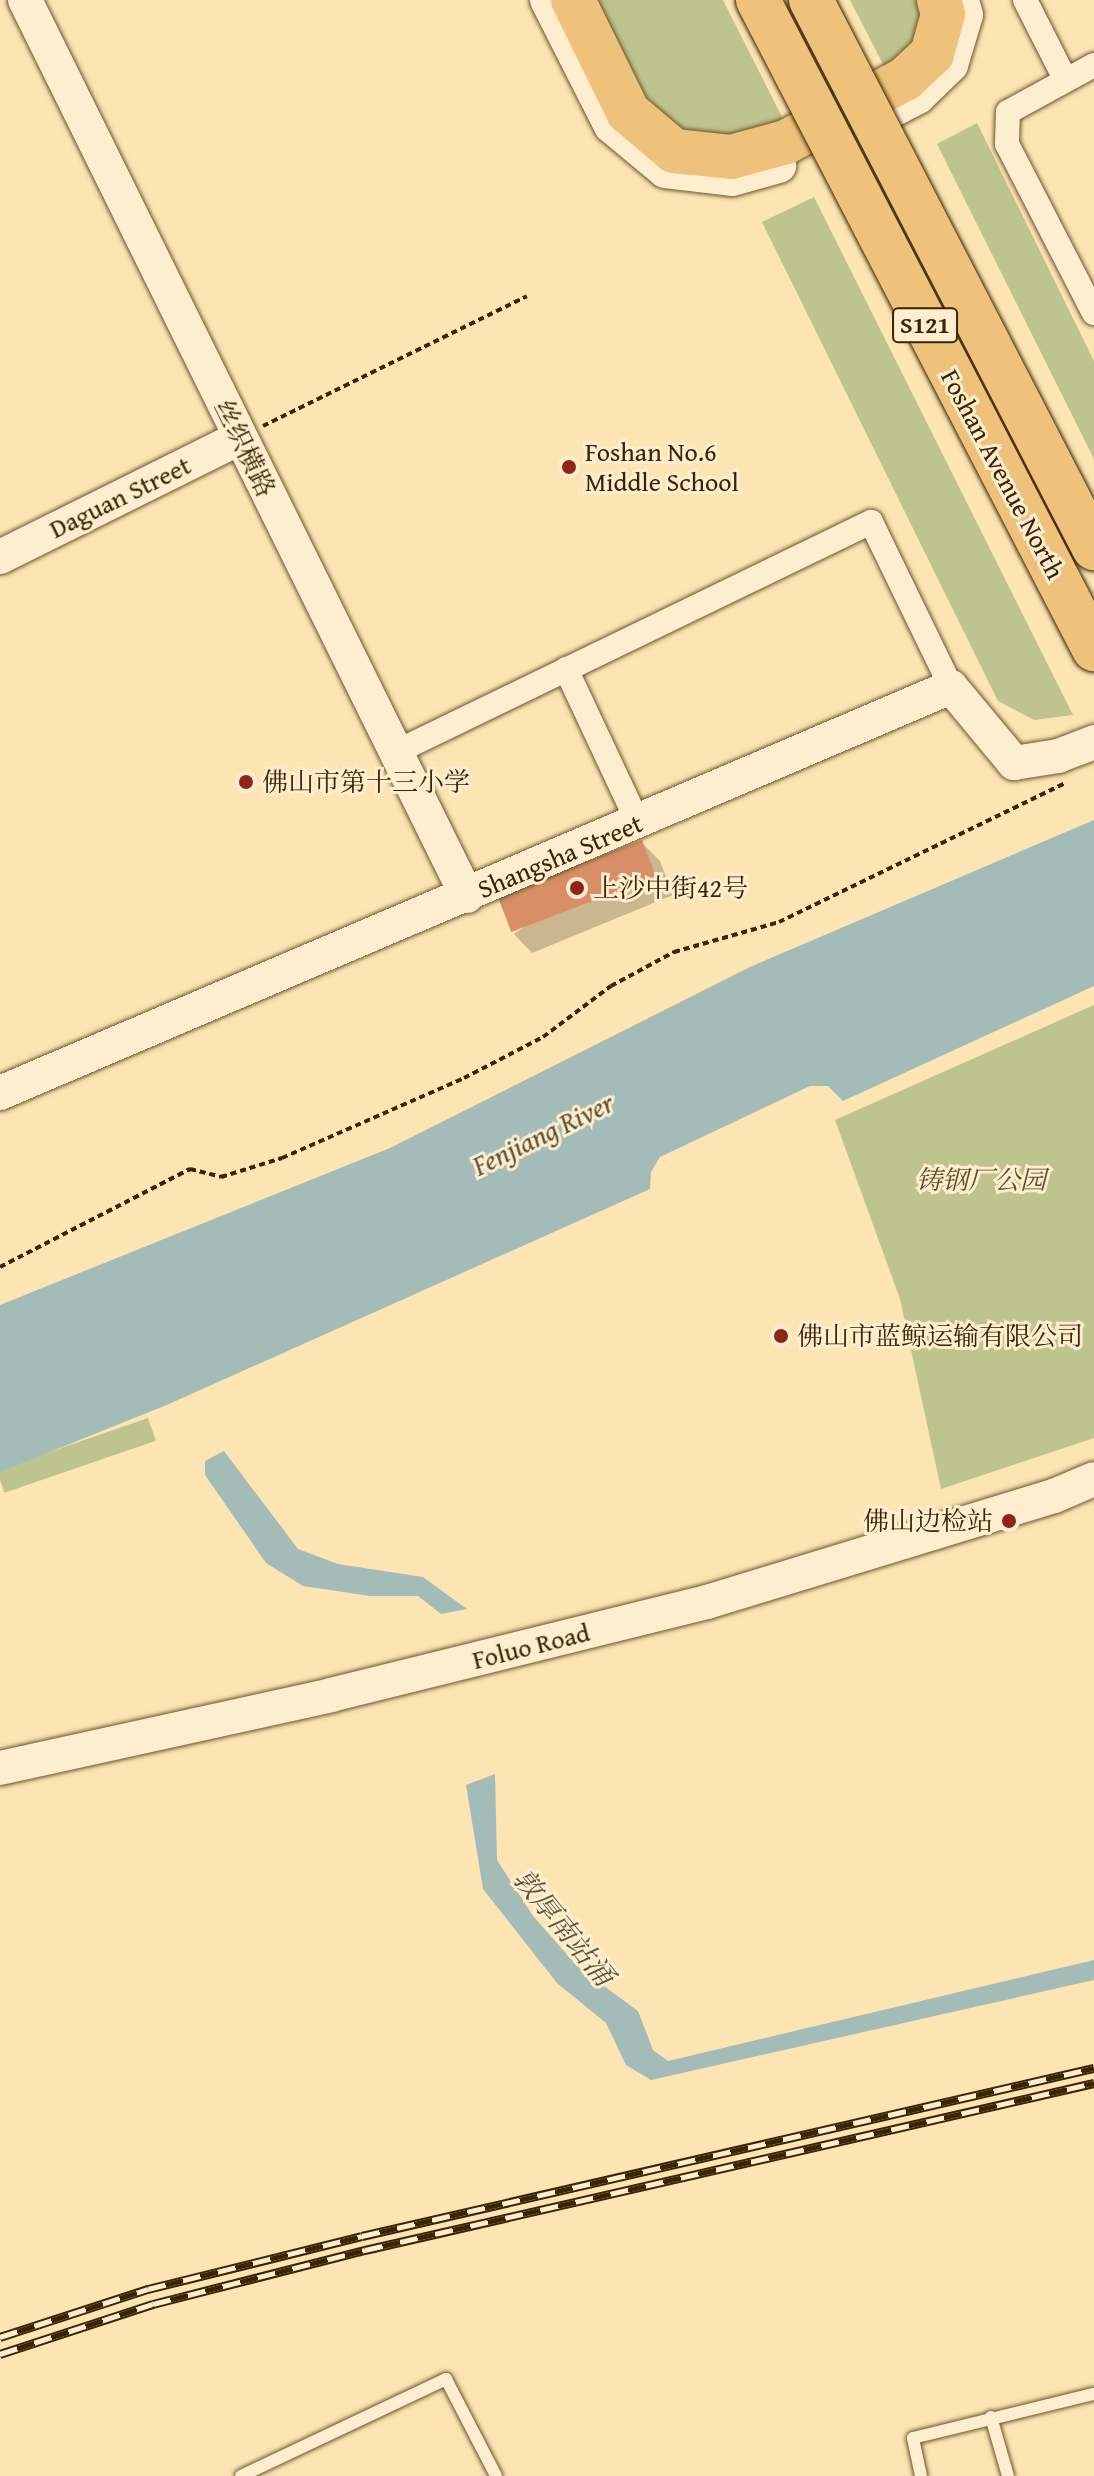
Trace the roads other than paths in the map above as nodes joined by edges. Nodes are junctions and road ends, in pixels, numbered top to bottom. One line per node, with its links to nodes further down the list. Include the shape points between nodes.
1 (25, 0): 13 (street, 丝织横路)
2 (547, 0): 7 (street, via 611,126 665,171 732,179 794,162 918,97 951,65 966,15)
3 (573, 0): 6 (highway, via 628,112 674,151 731,157 786,142 905,79 932,54 943,14)
4 (758, 0): 16 (highway, Foshan Avenue North / S121, bridge)
5 (811, 0): 14 (highway, Foshan Avenue North / S121, bridge)
6 (939, 0)
7 (962, 0)
8 (1025, 0): 10 (street)
9 (1094, 65): 10 (street)
10 (1065, 79): 11 (street, via 1008,112 1007,144)
11 (1088, 286): 12 (street)
12 (1094, 313)
13 (240, 438): 15 (street, Daguan Street); 20 (street, 丝织横路)
14 (1094, 548)
15 (0, 557)
16 (1094, 649)
17 (566, 669): 18 (street, via 871,522); 20 (street); 21 (street)
18 (951, 687): 19 (street, via 1014,763 1058,756); 21 (street, Shangsha Street)
19 (1094, 742)
20 (396, 752): 22 (street, 丝织横路)
21 (638, 823): 22 (street, Shangsha Street)
22 (467, 896): 23 (street, Shangsha Street)
23 (0, 1093)
24 (1094, 1479): 26 (street, Foluo Road)
25 (1094, 1491): 26 (street, Foluo Road)
26 (1054, 1496): 27 (street, Foluo Road, via 707,1602 331,1695)
27 (0, 1768)
28 (1094, 2394): 29 (lane)
29 (991, 2417): 32 (lane, via 913,2438); 33 (lane)
30 (241, 2476): 31 (lane, via 446,2379)
31 (496, 2476)
32 (921, 2476)
33 (1008, 2476)

